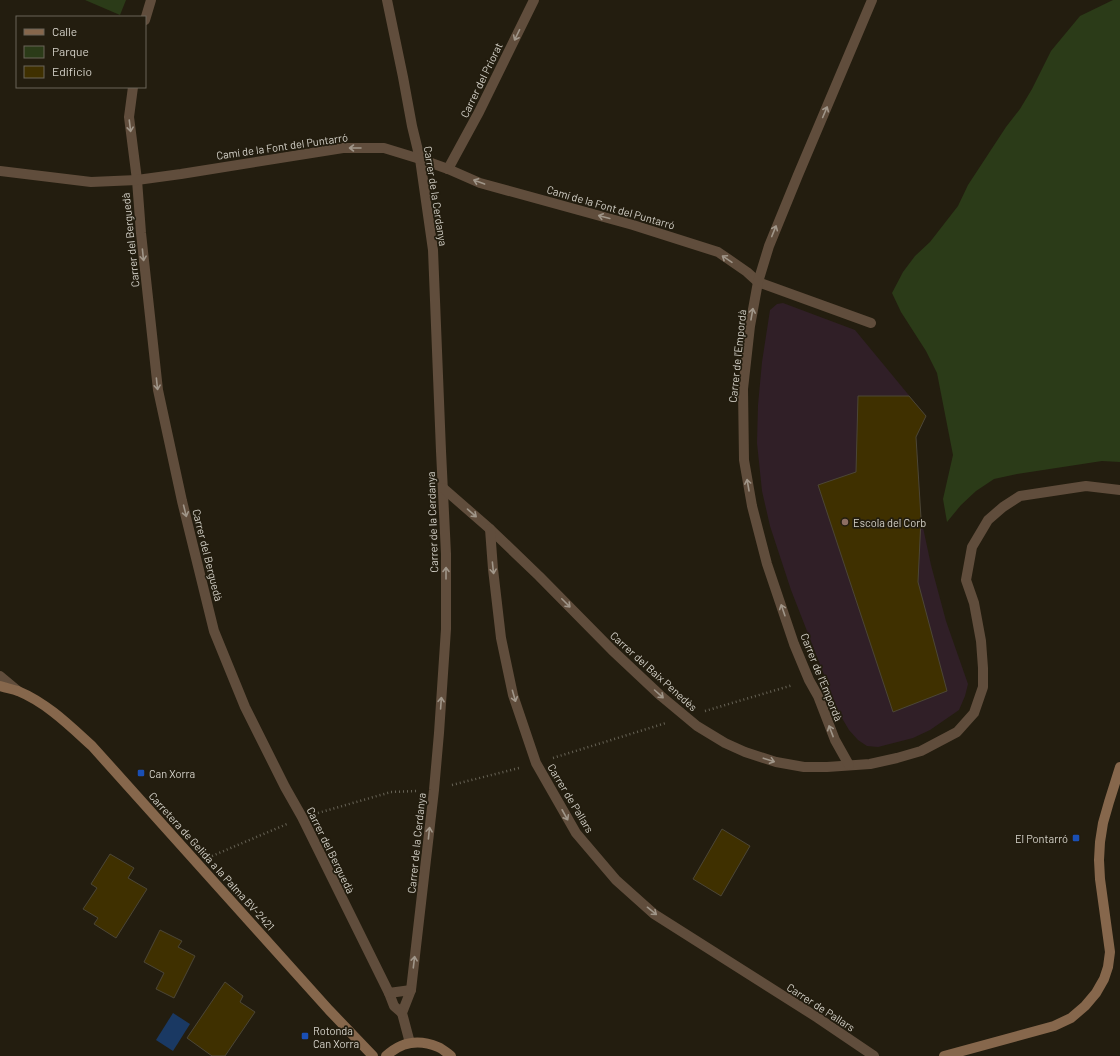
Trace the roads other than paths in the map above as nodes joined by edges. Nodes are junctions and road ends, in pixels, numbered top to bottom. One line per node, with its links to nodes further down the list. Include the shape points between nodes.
1 (151, 0): 5 (street)
2 (387, 0): 7 (street, Carrer de la Cerdanya)
3 (534, 0): 8 (street, Carrer del Priorat, one-way to 8)
4 (872, 0): 11 (street, Carrer de l'Empordà, one-way to 4, via 769,246)
5 (146, 17)
6 (133, 88): 10 (street, Carrer del Berguedà, one-way to 10, via 129,117)
7 (420, 158): 8 (street, Camí de la Font del Puntarró); 10 (street, Camí de la Font del Puntarró, one-way to 10, via 384,148 342,148); 13 (street, Carrer de la Cerdanya, via 433,250)
8 (448, 169): 11 (street, Camí de la Font del Puntarró, one-way to 8, via 718,252 633,225 480,183)
9 (0, 171): 10 (street, Camí de la Font del Puntarró, via 90,182)
10 (136, 180): 22 (street, Carrer del Berguedà, one-way to 22, via 158,390 214,631 245,707)
11 (758, 282): 12 (street); 19 (street, Carrer de l'Empordà, one-way to 11, via 835,740 794,644 767,564 752,506 744,460 743,389)
12 (871, 323)
13 (442, 488): 15 (street, Carrer del Baix Penedès, one-way to 15); 21 (street, Carrer de la Cerdanya, one-way to 13, via 434,790 446,629 446,554)
14 (1120, 490): 19 (street, Carrer del Baix Penedès, via 1086,486 1020,496 988,520 972,547 966,580 974,603 983,668 983,687 974,713 958,732 921,751 870,764)
15 (490, 529): 19 (street, Carrer del Baix Penedès, one-way to 19, via 660,696 697,726 725,743 776,762 804,767); 28 (street, Carrer de Pallars, one-way to 28, via 501,638 513,695 536,763 576,833 616,880 654,914)
16 (0, 676): 18 (street)
17 (0, 686): 18 (street, Carretera de Gelida a la Palma BV-2421)
18 (18, 691): 25 (street, Carretera de Gelida a la Palma BV-2421, via 39,702 92,746 323,1004)
19 (849, 766)
20 (1120, 767): 29 (street, via 1108,802 1100,842 1100,879 1110,952 1104,979 1096,993 1071,1018 1054,1026)
21 (410, 990): 22 (street); 23 (street, Carrer de la Cerdanya)
22 (389, 993): 23 (street, Carrer del Berguedà, via 394,1006)
23 (402, 1013): 24 (street)
24 (410, 1043): 26 (street, via 394,1049); 27 (street, via 423,1042 439,1047)
25 (374, 1056)
26 (386, 1056)
27 (451, 1056)
28 (874, 1056)
29 (944, 1056)

